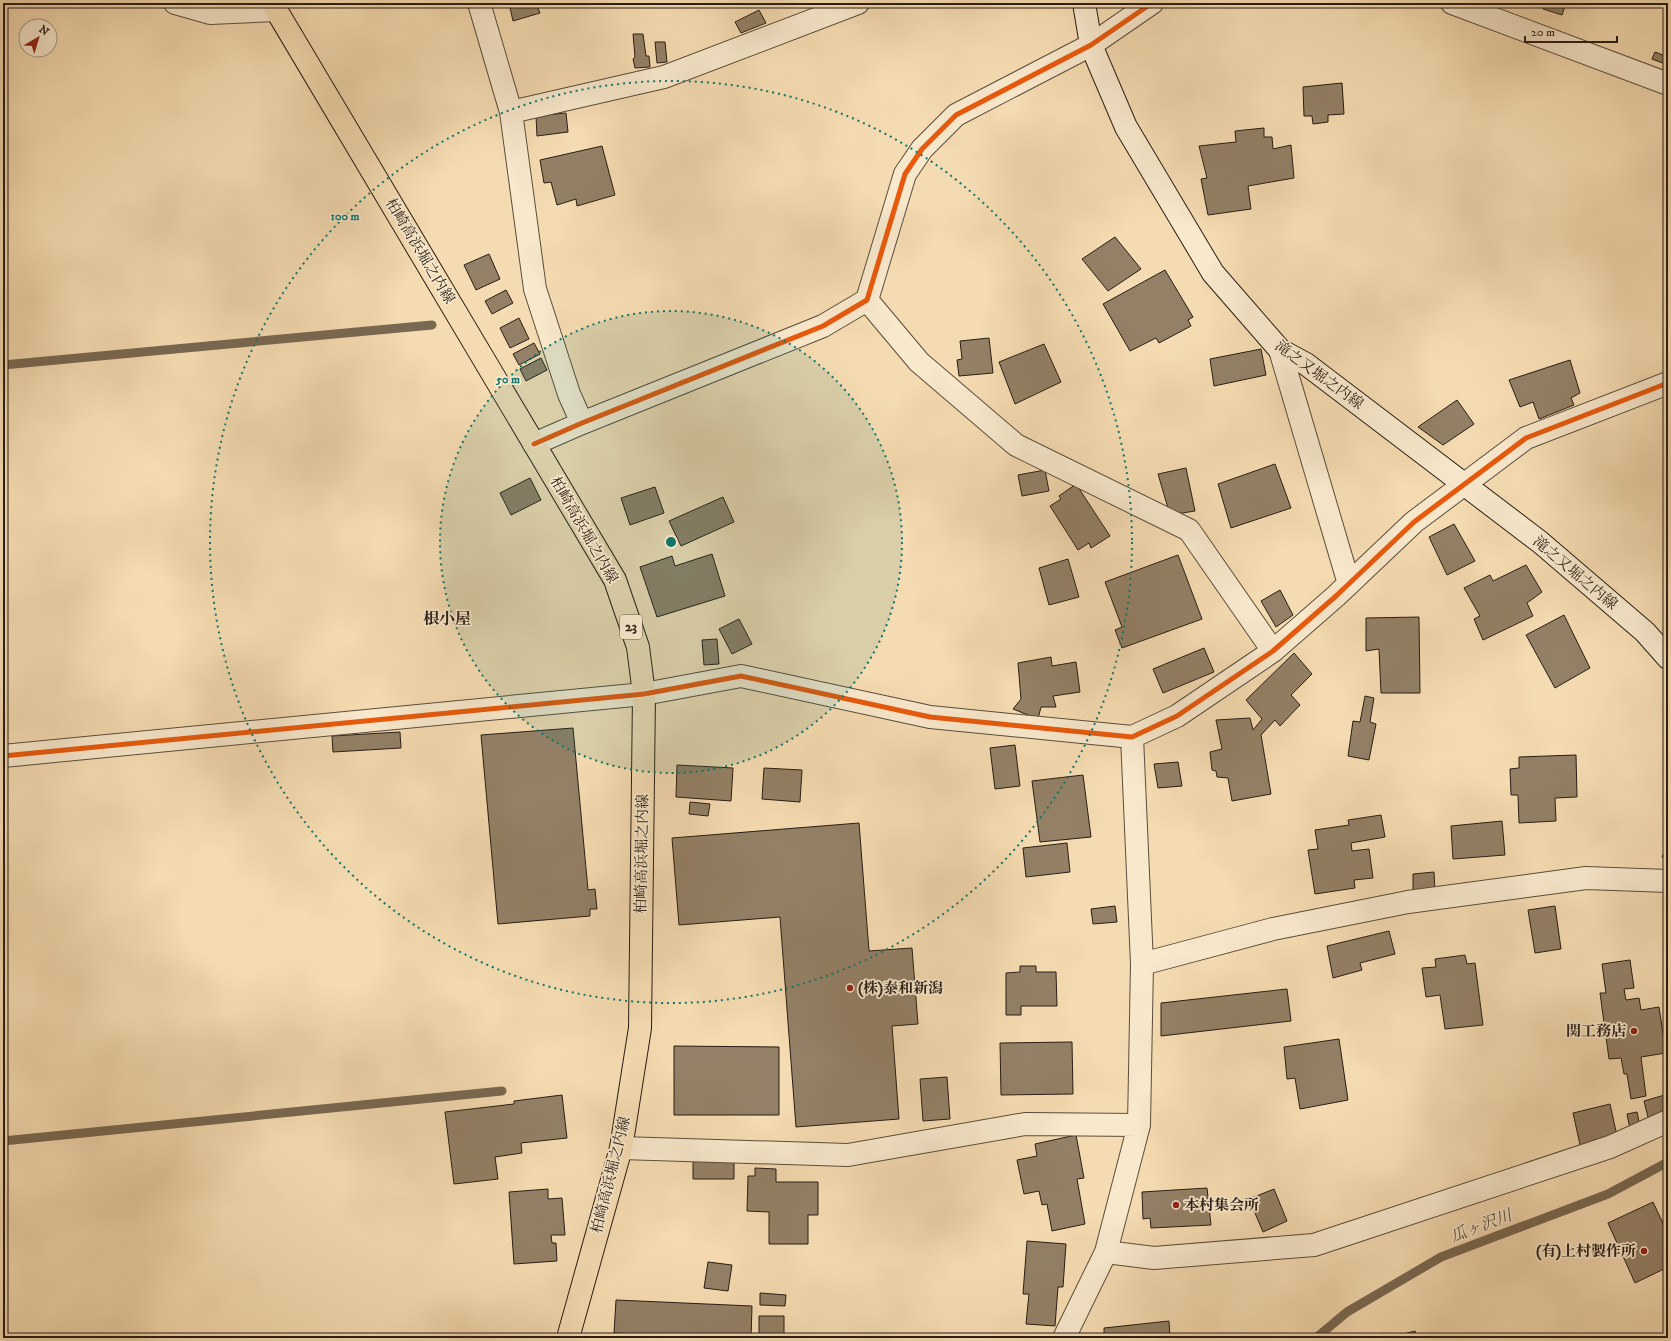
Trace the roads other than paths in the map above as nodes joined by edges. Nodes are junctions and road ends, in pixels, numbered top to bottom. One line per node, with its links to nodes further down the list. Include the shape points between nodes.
1 (175, 3): 7 (street, via 210,12)
2 (479, 3): 10 (street)
3 (858, 3): 10 (street, via 664,77)
4 (1084, 3): 8 (street, 滝之又堀之内線)
5 (1152, 3): 8 (street)
6 (1452, 3): 9 (street)
7 (274, 6): 15 (main road, 柏崎高浜堀之内線 / 23)
8 (1091, 45): 11 (street, via 956,115 922,148 905,174); 12 (street, 滝之又堀之内線, via 1126,126 1213,273)
9 (1668, 84)
10 (511, 112): 14 (street, via 535,289 569,394)
11 (867, 300): 14 (street, via 823,326); 18 (street, via 919,362 1016,445 1189,530)
12 (1280, 350): 16 (street, 滝之又堀之内線, via 1306,364); 17 (street)
13 (1668, 383): 16 (street, via 1526,438)
14 (582, 423): 15 (street)
15 (534, 444): 20 (main road, 柏崎高浜堀之内線 / 23, via 615,580 638,647)
16 (1465, 485): 17 (street, via 1414,522); 19 (street, 滝之又堀之内線, via 1546,547 1645,632)
17 (1349, 584): 18 (street)
18 (1273, 651): 21 (street, via 1177,716)
19 (1668, 658)
20 (644, 694): 21 (street, via 741,676 930,717); 22 (street); 27 (main road, 柏崎高浜堀之内線 / 23, via 640,1028)
21 (1132, 737): 24 (street)
22 (3, 756)
23 (1668, 881): 24 (street, via 1586,878 1408,902 1273,929)
24 (1142, 964): 26 (street)
25 (1668, 1121): 28 (street, via 1610,1147 1314,1245 1154,1258)
26 (1139, 1125): 27 (street, via 1025,1124 848,1155); 28 (street)
27 (621, 1148): 29 (main road, 柏崎高浜堀之内線 / 23)
28 (1106, 1252): 30 (street)
29 (568, 1338)
30 (1064, 1338)

